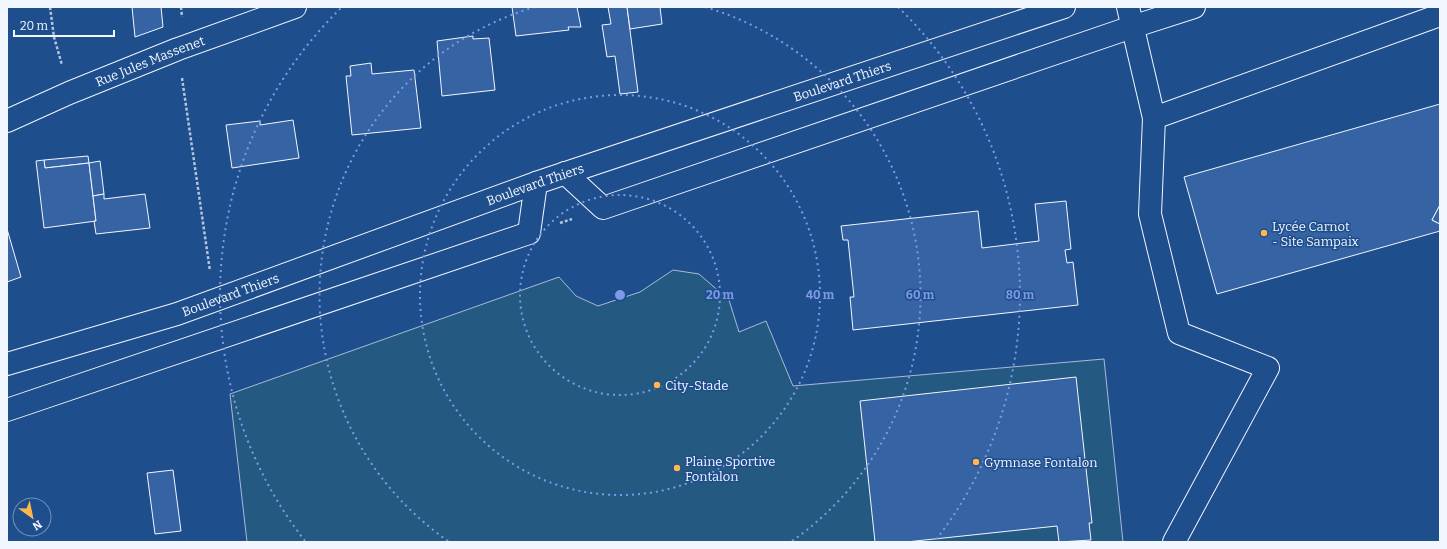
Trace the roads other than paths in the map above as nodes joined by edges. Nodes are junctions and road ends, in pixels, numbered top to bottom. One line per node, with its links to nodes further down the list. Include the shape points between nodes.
1 (295, 7): 7 (main road, Rue Jules Massenet, via 178,49)
2 (1064, 7): 8 (main road, Boulevard Thiers)
3 (1194, 7): 5 (main road)
4 (1440, 14): 6 (main road)
5 (1130, 17): 6 (main road); 8 (main road, via 603,208)
6 (1154, 118): 12 (main road, via 1150,214 1179,333 1268,368)
7 (7, 121)
8 (565, 174): 9 (main road, Boulevard Thiers)
9 (536, 183): 10 (main road, Boulevard Thiers, via 177,314); 11 (main road, via 529,233)
10 (7, 364)
11 (7, 410)
12 (1174, 542)

